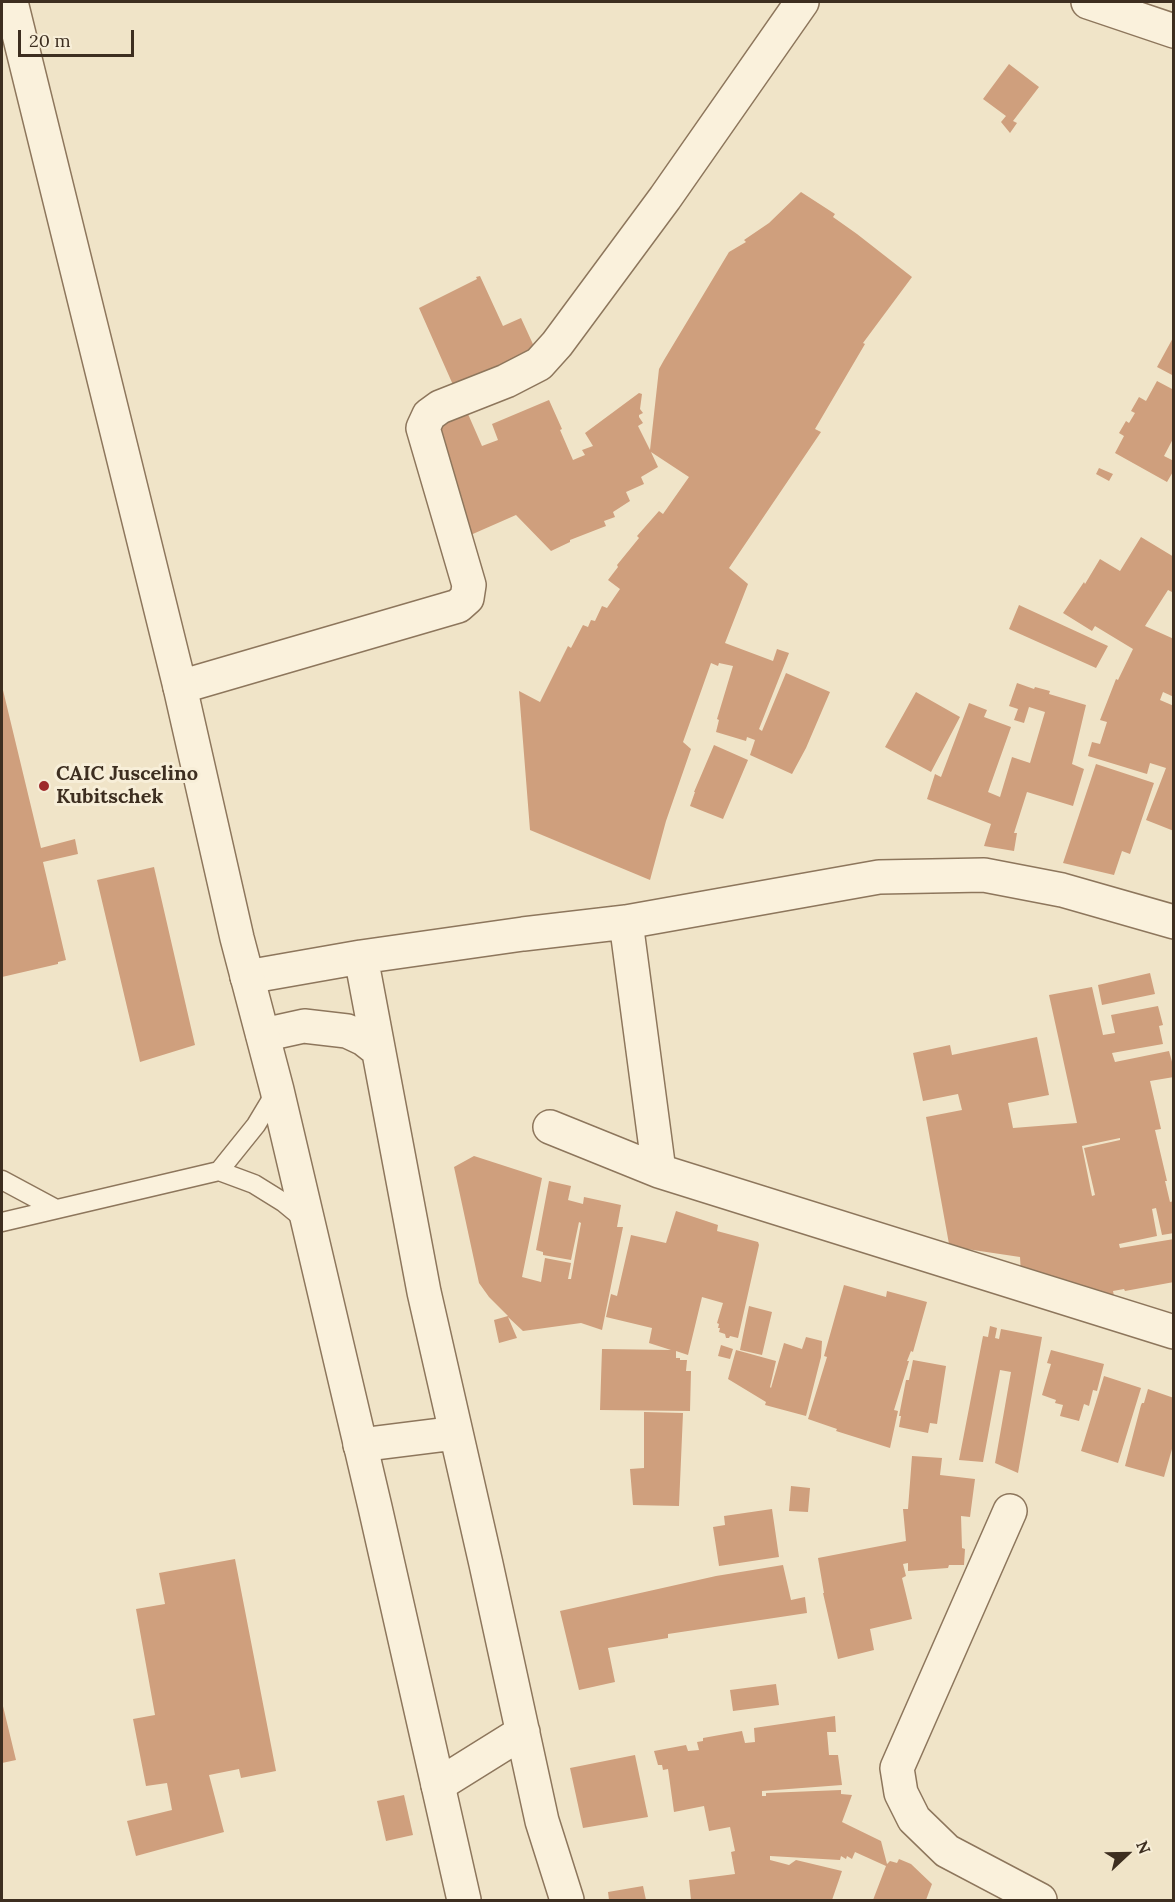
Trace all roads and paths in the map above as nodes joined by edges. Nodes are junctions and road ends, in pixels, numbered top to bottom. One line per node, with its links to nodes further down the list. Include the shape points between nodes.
1 (11, 2): 5 (street)
2 (802, 2): 5 (street, via 665,198 539,364 440,407 429,416 423,428 470,585 467,598 458,606)
3 (1088, 2): 4 (street)
4 (1173, 31)
5 (180, 687): 9 (street)
6 (626, 922): 7 (street, via 879,877 984,875 1062,890); 8 (street); 15 (street)
7 (1173, 922)
8 (361, 957): 9 (street); 11 (street)
9 (247, 977): 10 (street)
10 (263, 1035): 11 (street, via 304,1026 346,1031); 12 (street)
11 (378, 1050): 21 (street, via 424,1292)
12 (277, 1090): 14 (lane, via 256,1125); 19 (street)
13 (550, 1127): 15 (street)
14 (219, 1171): 17 (lane); 19 (lane, via 254,1184)
15 (659, 1171): 20 (street)
16 (2, 1180): 17 (lane)
17 (56, 1209): 18 (lane)
18 (2, 1222)
19 (308, 1223): 22 (street)
20 (1173, 1332)
21 (456, 1433): 22 (street); 24 (street)
22 (360, 1445): 25 (street)
23 (1010, 1511): 28 (street, via 897,1768 901,1793 914,1819 947,1851)
24 (523, 1732): 25 (street); 27 (street, via 542,1821)
25 (438, 1785): 26 (street)
26 (464, 1900)
27 (567, 1900)
28 (1040, 1900)

